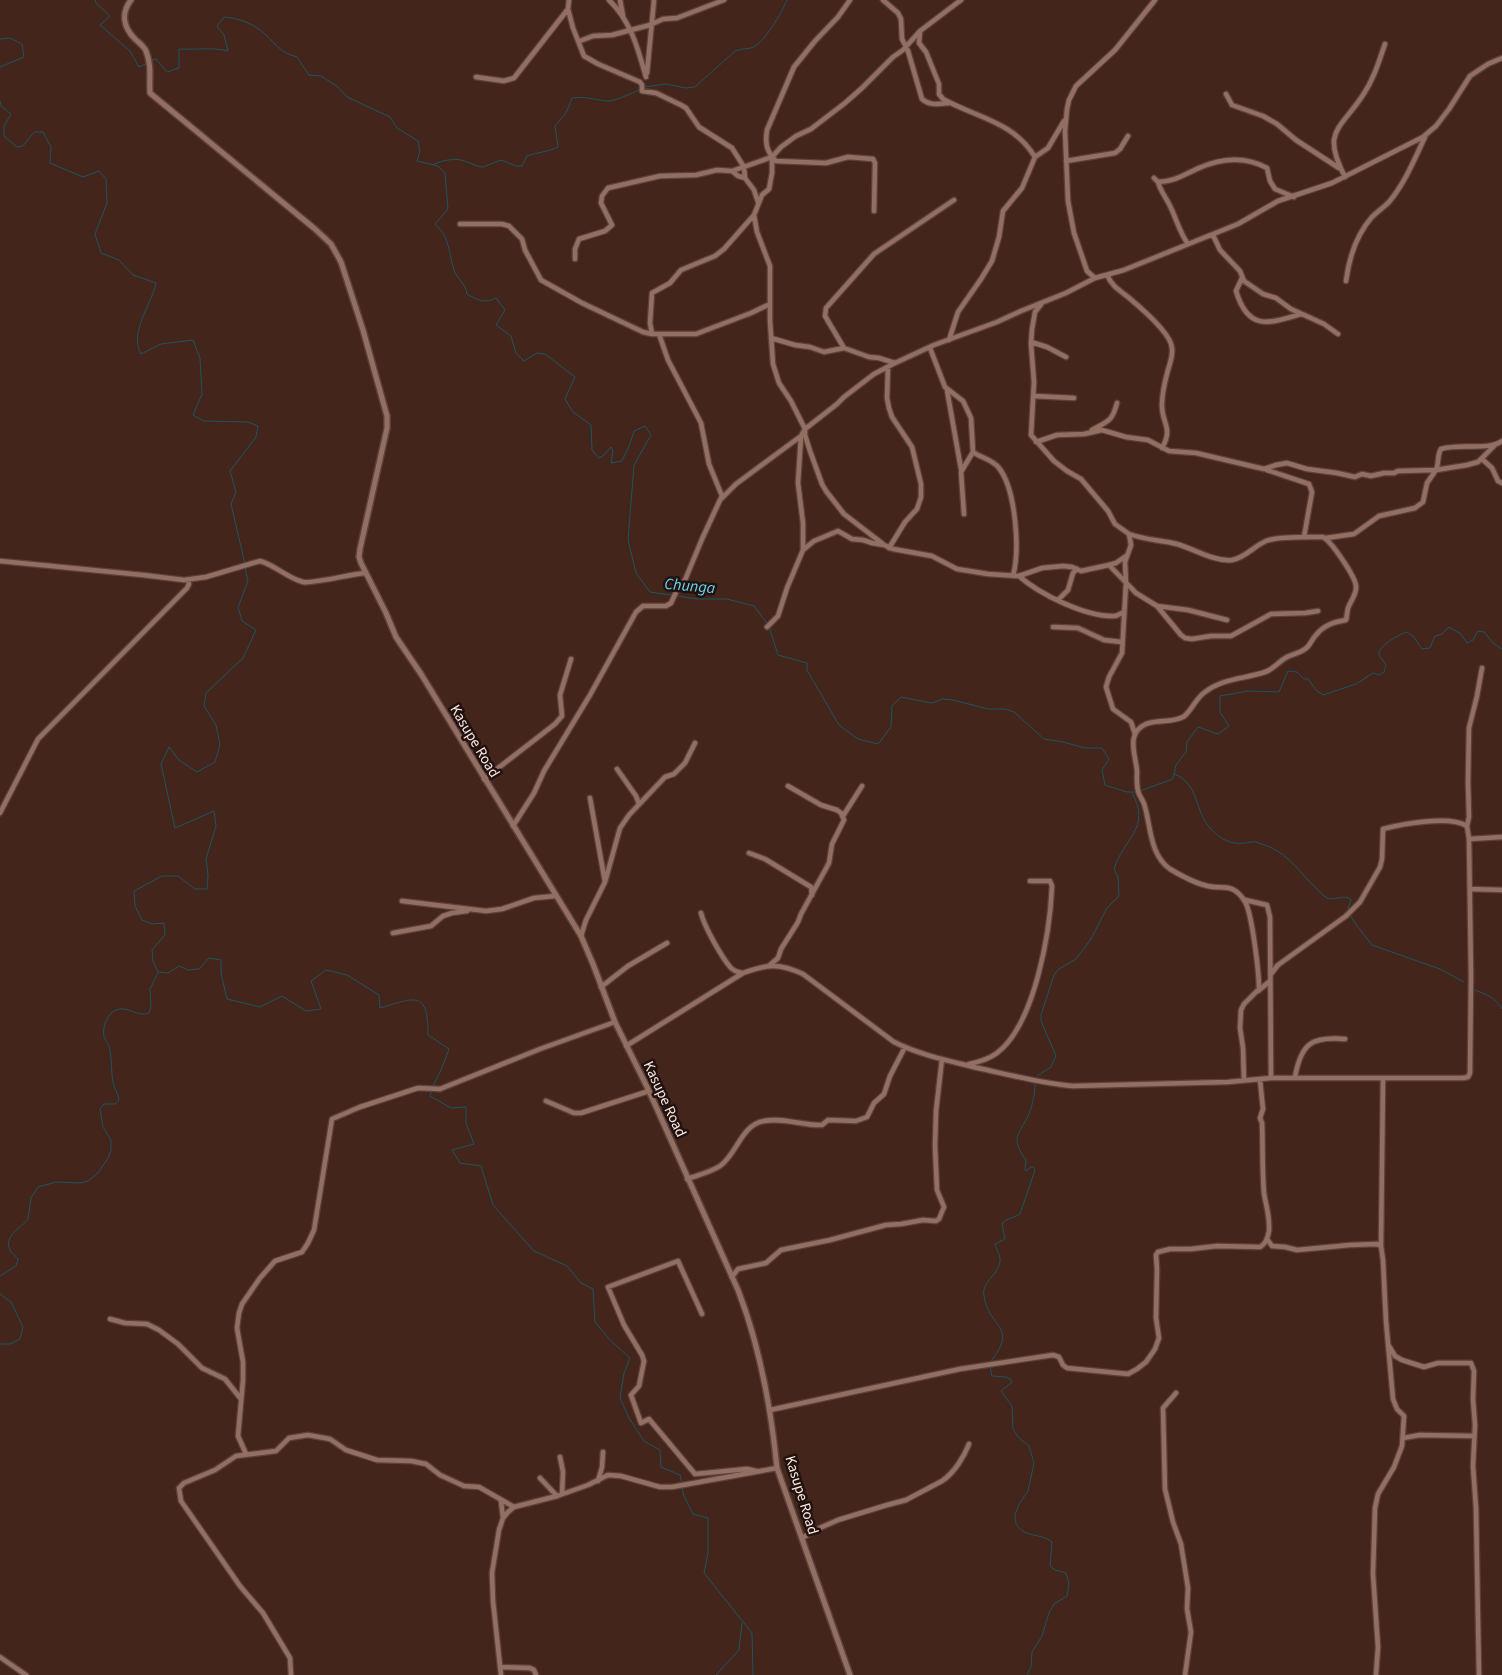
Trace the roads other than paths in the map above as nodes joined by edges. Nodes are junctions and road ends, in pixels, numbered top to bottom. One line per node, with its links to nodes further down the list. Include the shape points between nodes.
1 (131, 0): 92 (street, Kasupe Road, via 126,6 125,23 129,33 145,50 152,80 150,94 315,229 331,244 341,262 387,416 359,557)
2 (569, 0): 11 (street)
3 (609, 0): 12 (street)
4 (620, 0): 12 (street)
5 (654, 0): 13 (street)
6 (724, 0): 13 (street)
7 (850, 0): 28 (street, via 794,66 767,130 766,148)
8 (883, 0): 18 (street, via 901,19)
9 (961, 0): 15 (street)
10 (1155, 0): 25 (street, via 1116,50 1076,86)
11 (568, 9): 16 (street); 20 (street, via 514,78 504,81)
12 (624, 18): 14 (street)
13 (650, 25): 14 (street); 21 (street)
14 (630, 30): 16 (street); 21 (street)
15 (920, 32): 18 (street); 24 (street, via 919,42 939,84 939,94)
16 (580, 41): 22 (street, via 588,59)
17 (1385, 44): 32 (street, via 1367,89 1340,123 1334,140 1335,158)
18 (905, 48): 24 (street, via 922,99 933,104); 28 (street, via 845,103 781,147)
19 (1502, 58): 27 (street, via 1470,76 1449,109)
20 (476, 77)
21 (646, 77): 22 (street)
22 (640, 82): 31 (street, via 642,91 656,93 686,108 699,127 735,151)
23 (1226, 94): 32 (street, via 1232,105 1277,124)
24 (950, 103): 29 (street, via 1014,132)
25 (1065, 120): 29 (street, via 1048,148); 30 (street)
26 (1128, 136): 30 (street, via 1115,153)
27 (1426, 136): 34 (street); 48 (street, via 1389,203 1372,217 1357,238)
28 (772, 157): 31 (street); 38 (street, via 769,189); 39 (street, via 784,162 826,163 848,158 873,159)
29 (1035, 157): 56 (street, via 1022,188 1003,211 992,262 958,312)
30 (1066, 162): 46 (street, via 1074,233 1087,271)
31 (744, 167): 33 (street); 35 (street)
32 (1340, 168): 34 (street)
33 (732, 171): 35 (street); 44 (street, via 660,176 608,188 601,203 612,225 605,231 579,239)
34 (1344, 177): 36 (street)
35 (745, 178): 38 (street, via 754,190)
36 (1294, 197): 42 (street, via 1278,201); 43 (street, via 1275,189 1267,168 1249,160 1234,159 1212,164 1168,182 1156,180)
37 (954, 200): 58 (street, via 874,254 826,308 825,316)
38 (758, 204): 40 (street)
39 (874, 211)
40 (754, 215): 50 (street, via 770,266); 52 (street, via 715,256 686,267 670,283 652,292)
41 (460, 224): 52 (street, via 509,226 522,239 541,280 582,304)
42 (1213, 235): 43 (street); 47 (street, via 1220,250 1240,271)
43 (1188, 244): 45 (street)
44 (575, 259)
45 (1108, 275): 46 (street); 73 (street, via 1115,287 1171,341 1172,357 1162,407 1168,437)
46 (1095, 278): 49 (street)
47 (1242, 278): 51 (street, via 1263,294); 51 (street, via 1236,291 1248,316 1256,321 1269,322)
48 (1346, 281)
49 (1042, 303): 56 (street); 57 (street, via 1035,312)
50 (770, 304): 53 (street, via 696,334); 55 (street)
51 (1302, 314): 54 (street)
52 (652, 334): 53 (street)
53 (659, 334): 80 (street, via 668,360 701,423 709,464 722,496)
54 (1338, 334)
55 (771, 338): 58 (street, via 824,352); 67 (street, via 773,364 779,383)
56 (948, 340): 59 (street)
57 (1031, 342): 60 (street, via 1047,346); 64 (street)
58 (844, 348): 61 (street)
59 (930, 348): 61 (street); 63 (street)
60 (1066, 357)
61 (895, 363): 62 (street)
62 (888, 367): 67 (street, via 874,374); 86 (street, via 889,408 912,447 921,484 917,509)
63 (947, 390): 74 (street, via 963,401 970,414); 77 (street)
64 (1033, 396): 65 (street); 71 (street, via 1031,435)
65 (1074, 398)
66 (1117, 403): 68 (street, via 1107,424)
67 (805, 429): 69 (street); 85 (street, via 816,470 834,502 844,514)
68 (1084, 434): 71 (street, via 1058,435); 73 (street, via 1102,430 1148,440)
69 (801, 436): 80 (street, via 736,484); 87 (street, via 798,483)
70 (1502, 441): 72 (street)
71 (1036, 442): 82 (street, via 1054,461 1081,479 1115,524)
72 (1494, 446): 75 (street); 78 (street, via 1441,449)
73 (1162, 448): 76 (street)
74 (972, 452): 77 (street); 93 (street, via 1000,468 1011,495 1017,540)
75 (1482, 460): 78 (street, via 1467,466); 79 (street)
76 (1266, 469): 78 (street, via 1287,463 1307,470 1355,477); 83 (street, via 1309,484 1312,492)
77 (961, 470): 81 (street)
78 (1436, 470): 84 (street, via 1427,483 1423,502 1415,508 1382,514 1354,534)
79 (1502, 483)
80 (720, 500): 116 (street, via 685,580 671,603 643,606 636,612)
81 (964, 514)
82 (1129, 534): 83 (street, via 1178,544 1229,560 1238,558 1266,540); 88 (street, via 1131,545)
83 (1304, 537): 84 (street)
84 (1326, 538): 106 (street, via 1356,581 1356,592 1346,620 1330,623 1305,649 1271,670 1220,682 1203,693 1181,718 1155,721 1144,725)
85 (884, 545): 86 (street); 87 (street, via 852,539 838,531 808,544)
86 (889, 548): 93 (street, via 932,556 966,571)
87 (804, 550): 101 (street, via 778,616)
88 (1127, 555): 90 (street); 95 (street)
89 (0, 561): 94 (street)
90 (1109, 566): 91 (street); 95 (street)
91 (1077, 569): 93 (street, via 1063,566 1042,568); 96 (street, via 1068,590)
92 (366, 573): 94 (street, via 306,582 260,561); 109 (street, Kasupe Road, via 396,637)
93 (1016, 576): 96 (street)
94 (188, 580): 114 (street, via 188,588 38,739)
95 (1126, 583): 97 (street); 99 (street)
96 (1058, 600): 99 (street, via 1096,615 1113,616)
97 (1157, 606): 98 (street, via 1181,635 1192,640 1231,636 1270,614); 100 (street)
98 (1318, 610)
99 (1124, 612): 103 (street)
100 (1227, 620)
101 (769, 625)
102 (1054, 627): 103 (street, via 1078,628 1104,640)
103 (1122, 642): 106 (street, via 1122,653 1106,687 1113,709 1131,722)
104 (571, 659): 109 (street, via 560,695 562,716)
105 (1482, 668): 117 (street, via 1469,728)
106 (1135, 734): 127 (street, via 1135,780 1160,859 1170,869 1204,885 1230,887)
107 (695, 743): 113 (street, via 685,763 674,774 665,777)
108 (617, 769): 113 (street)
109 (484, 780): 116 (street, Kasupe Road)
110 (788, 786): 115 (street)
111 (862, 786): 115 (street)
112 (590, 798): 122 (street)
113 (639, 804): 122 (street, via 620,828)
114 (0, 813)
115 (843, 816): 126 (street, via 832,844 829,863)
116 (513, 826): 125 (street, Kasupe Road)
117 (1467, 826): 119 (street); 136 (street, via 1446,821 1383,829 1380,867 1360,902 1346,916 1278,964)
118 (1502, 837): 119 (street)
119 (1469, 839): 123 (street)
120 (749, 853): 126 (street, via 811,887)
121 (1030, 881): 145 (street, via 1050,881 1052,886 1048,932 1028,1010 999,1052)
122 (605, 882): 132 (street)
123 (1470, 889): 124 (street); 148 (street, via 1470,1073 1463,1078)
124 (1502, 890)
125 (555, 896): 129 (street, via 534,898 497,910); 132 (street, Kasupe Road)
126 (812, 896): 134 (street, via 778,958)
127 (1245, 900): 136 (street, via 1265,904 1269,910); 139 (street, via 1255,944)
128 (402, 902): 129 (street)
129 (473, 910): 131 (street, via 443,916 431,926)
130 (701, 913): 135 (street, via 708,932 730,967)
131 (393, 933)
132 (581, 936): 138 (street, Kasupe Road)
133 (667, 943): 138 (street)
134 (769, 966): 135 (street); 143 (street, via 786,966 803,974)
135 (743, 973): 142 (street)
136 (1271, 974): 137 (street)
137 (1270, 981): 139 (street); 146 (street)
138 (601, 987): 140 (street, Kasupe Road)
139 (1258, 991): 149 (street, via 1241,1010)
140 (615, 1022): 142 (street, Kasupe Road); 161 (street, via 440,1089 418,1088 332,1119 312,1234 302,1252 275,1261 265,1271 239,1313 237,1328 243,1362)
141 (1345, 1039): 147 (street, via 1319,1039 1306,1045)
142 (626, 1046): 151 (street, Kasupe Road)
143 (905, 1047): 144 (street); 153 (street, via 884,1094 874,1103 867,1117 856,1121 828,1120 822,1125 761,1121 740,1138 719,1167)
144 (942, 1059): 145 (street); 156 (street, via 935,1146 937,1190 944,1206 939,1219 886,1225 782,1250 766,1263 738,1269)
145 (965, 1065): 149 (street, via 1033,1081 1073,1086)
146 (1271, 1078): 147 (street); 150 (street)
147 (1295, 1078): 148 (street)
148 (1384, 1079): 155 (street)
149 (1244, 1080): 150 (street)
150 (1260, 1080): 154 (street, via 1262,1169 1270,1217)
151 (649, 1091): 152 (street, via 581,1113); 153 (street, Kasupe Road)
152 (546, 1101)
153 (687, 1179): 156 (street, Kasupe Road)
154 (1267, 1237): 155 (street, via 1272,1246 1297,1250); 162 (street, via 1260,1247 1217,1246 1158,1252 1158,1342 1146,1362 1130,1373 1067,1368 1059,1356 1053,1355 960,1369)
155 (1381, 1246): 159 (street)
156 (732, 1277): 162 (street, Kasupe Road, via 749,1318)
157 (702, 1314): 170 (street, via 678,1261 608,1287 644,1361 639,1386 631,1395 641,1423 649,1419 695,1474 747,1469)
158 (110, 1319): 161 (street, via 147,1324 159,1330 202,1368 226,1378)
159 (1388, 1345): 163 (street, via 1395,1356 1424,1367 1471,1363 1474,1371); 164 (street, via 1392,1399 1404,1416)
160 (1176, 1393): 185 (street, via 1163,1408 1165,1482 1187,1577 1190,1632)
161 (242, 1400): 167 (street, via 238,1436)
162 (770, 1410): 169 (street, Kasupe Road)
163 (1474, 1436): 164 (street); 187 (street)
164 (1402, 1438): 186 (street, via 1400,1452 1378,1494 1375,1508 1372,1574 1378,1647)
165 (968, 1444): 177 (street, via 959,1462 942,1481 906,1500 838,1520)
166 (603, 1452): 172 (street)
167 (246, 1454): 174 (street, via 276,1451 285,1440 316,1436 377,1460 424,1463 440,1475 464,1486 479,1487); 181 (street, via 184,1483 179,1488 180,1498 263,1614 290,1658)
168 (560, 1456): 173 (street, via 563,1472)
169 (777, 1468): 170 (street); 177 (street, Kasupe Road)
170 (758, 1472): 172 (street, via 672,1487 660,1487 616,1475 608,1475)
171 (540, 1478): 173 (street)
172 (598, 1481): 173 (street)
173 (560, 1495): 175 (street)
174 (501, 1501): 175 (street); 176 (street)
175 (514, 1507): 176 (street)
176 (503, 1518): 179 (street, via 492,1573)
177 (802, 1538): 184 (street, Kasupe Road)
178 (0, 1657): 180 (street)
179 (500, 1667): 182 (street); 183 (street, via 530,1668)
180 (26, 1675)
181 (290, 1675)
182 (501, 1675)
183 (536, 1675)
184 (850, 1675)
185 (1185, 1675)
186 (1376, 1675)
187 (1479, 1675)

